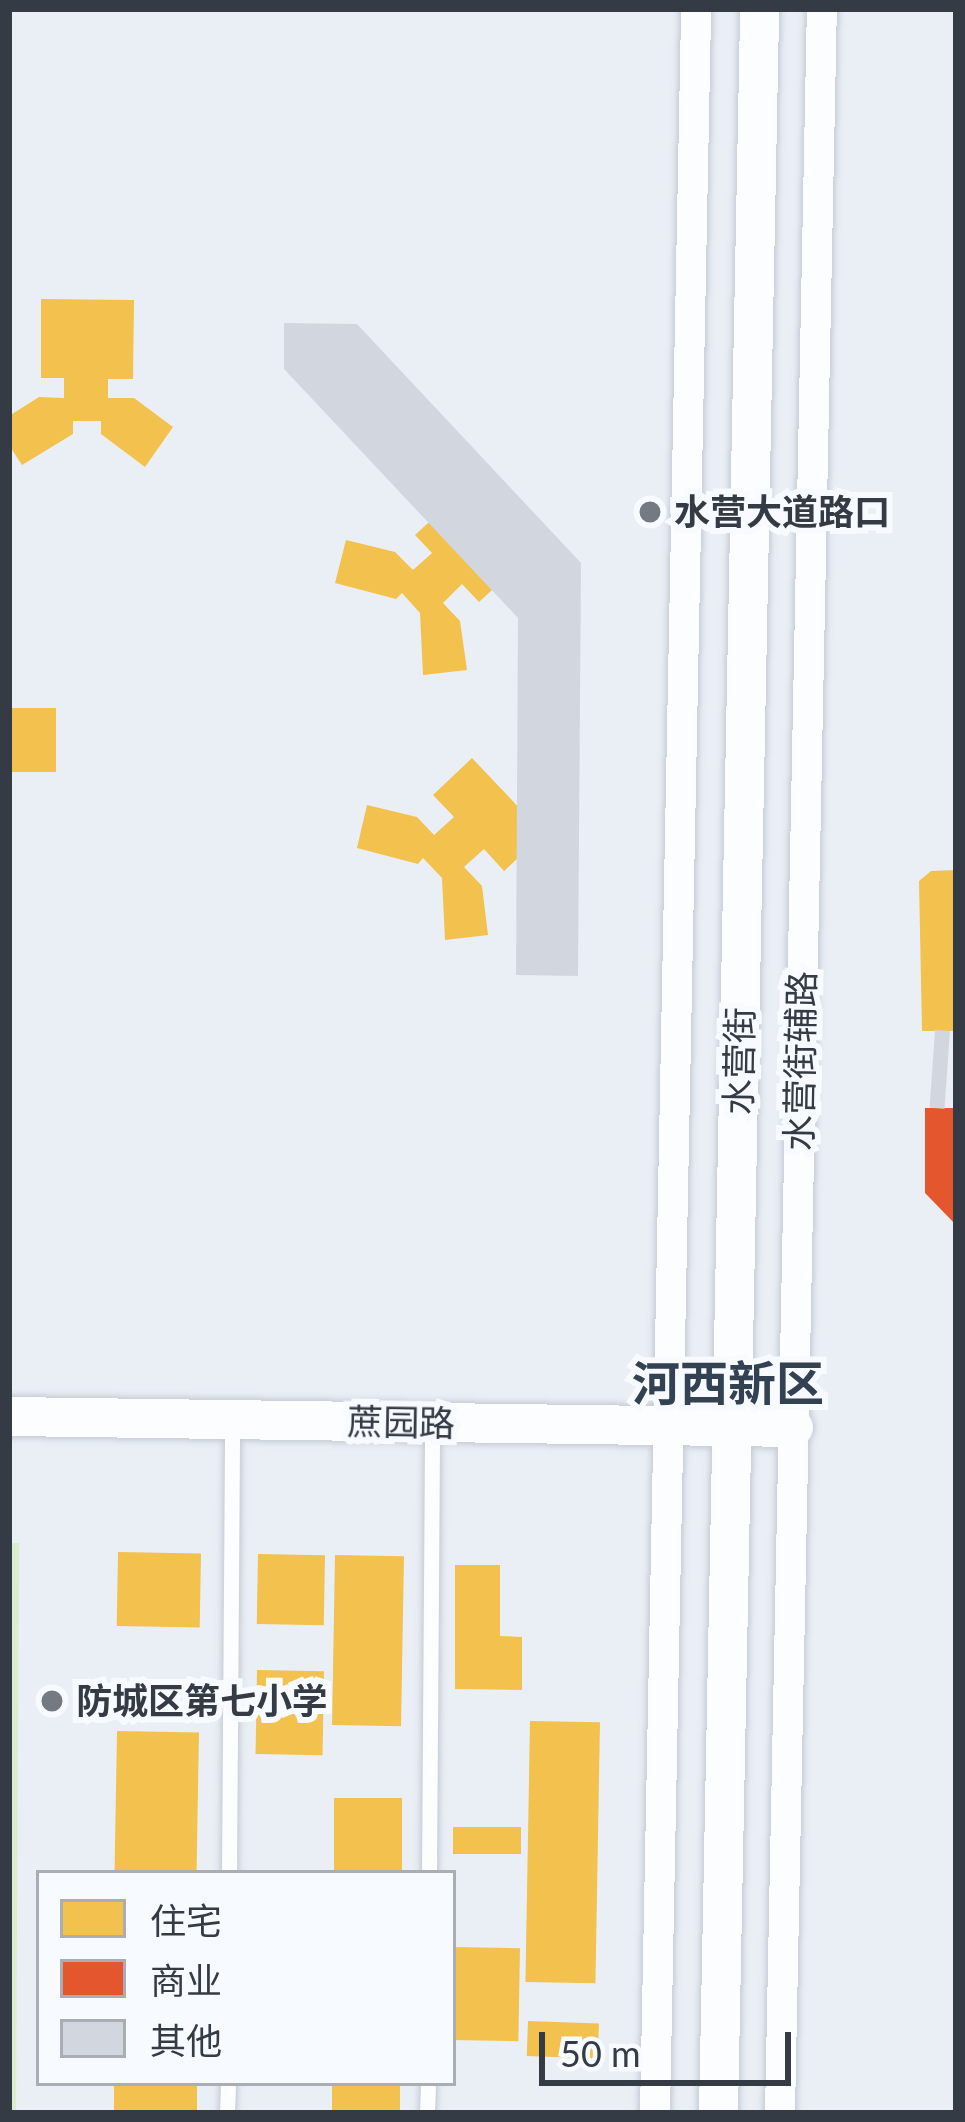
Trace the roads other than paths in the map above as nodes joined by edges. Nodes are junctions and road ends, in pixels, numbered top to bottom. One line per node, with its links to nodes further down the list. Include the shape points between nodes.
1 (696, 9): 7 (street)
2 (759, 9): 8 (street, 水营街)
3 (822, 9): 9 (street, 水营街辅路)
4 (9, 1416): 5 (street, 蔗园路)
5 (232, 1419): 6 (street, 蔗园路); 10 (lane)
6 (432, 1422): 7 (street, 蔗园路); 11 (lane)
7 (669, 1425): 8 (street, 蔗园路); 12 (street)
8 (732, 1426): 9 (street, 蔗园路); 13 (street, 水营街)
9 (793, 1426): 14 (street, 水营街辅路)
10 (229, 1870)
11 (429, 1870)
12 (655, 2113)
13 (718, 2113)
14 (780, 2113)

